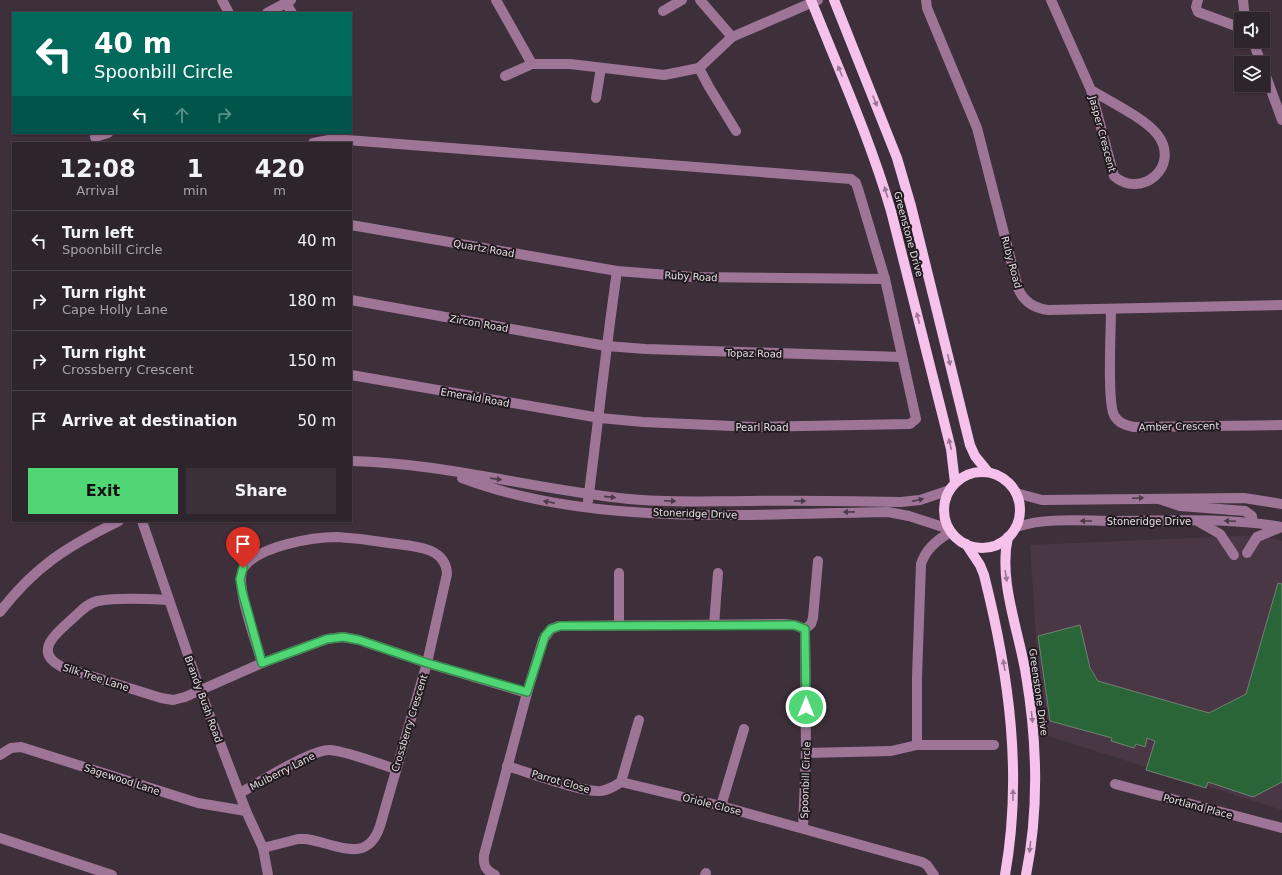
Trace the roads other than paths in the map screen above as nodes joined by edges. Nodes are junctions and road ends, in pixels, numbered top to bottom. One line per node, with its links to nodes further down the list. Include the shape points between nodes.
1 (222, 0): 13 (street)
2 (496, 0): 19 (street)
3 (682, 0): 12 (street)
4 (700, 0): 18 (street)
5 (834, 0): 44 (main road, Greenstone Drive, one-way to 44, via 897,158 970,445)
6 (926, 0): 36 (street, Ruby Road, via 977,128 1020,294 1039,308)
7 (1051, 0): 24 (street, Jasper Crescent)
8 (1198, 0): 17 (street, via 1198,12)
9 (1243, 0): 16 (street)
10 (288, 1): 14 (street); 15 (street)
11 (814, 1): 18 (street); 45 (main road, Greenstone Drive, one-way to 11, via 951,449 882,179)
12 (663, 11)
13 (228, 12)
14 (269, 12)
15 (292, 12)
16 (1244, 12)
17 (1234, 25)
18 (732, 37): 21 (street)
19 (532, 64): 20 (street, via 570,64); 22 (street)
20 (601, 68): 21 (street, via 664,74); 25 (street)
21 (699, 68): 27 (street)
22 (505, 76)
23 (1270, 87): 26 (street)
24 (1091, 90): 24 (street, Jasper Crescent, via 1158,135 1165,161 1161,171 1154,177 1136,184 1119,181 1114,176)
25 (596, 98)
26 (1282, 120)
27 (736, 131)
28 (105, 134): 29 (street)
29 (95, 138)
30 (318, 142): 33 (street, via 334,139 851,179 856,183)
31 (352, 225): 32 (street, Quartz Road)
32 (618, 271): 33 (street, Ruby Road, via 694,277); 37 (street)
33 (885, 280): 38 (street)
34 (352, 300): 37 (street, Zircon Road)
35 (1282, 305): 36 (street, Ruby Road)
36 (1111, 309): 41 (street, Amber Crescent, via 1112,413 1124,425)
37 (606, 346): 38 (street, Topaz Road, via 646,350); 40 (street)
38 (902, 357): 40 (street, Pearl Road, via 916,413 916,419 910,424 755,427)
39 (352, 375): 40 (street, Emerald Road)
40 (600, 418): 47 (street)
41 (1282, 425)
42 (352, 461): 43 (street, Stoneridge Drive)
43 (443, 471): 47 (street, Stoneridge Drive, one-way to 47); 50 (street, Stoneridge Drive, one-way to 43, via 564,505 491,489)
44 (988, 472): 45 (main road, via 972,473); 46 (main road, via 1005,479)
45 (952, 486): 47 (street, Stoneridge Drive, one-way to 45, via 701,502 901,502 920,500); 57 (main road, via 945,500 944,511)
46 (1016, 493): 48 (street, one-way to 48, via 1042,500); 55 (main road, via 1020,508)
47 (589, 495): 50 (street)
48 (1155, 498): 49 (street, via 1244,498); 54 (street, via 1180,506 1245,511 1252,516)
49 (1282, 504)
50 (587, 507): 57 (street, Stoneridge Drive, one-way to 50, via 909,516 888,512 706,515)
51 (1196, 521): 54 (street, Stoneridge Drive, one-way to 51); 55 (street, Stoneridge Drive, one-way to 55, via 1042,520); 61 (street, via 1220,534)
52 (117, 522): 68 (street, via 50,559 18,589)
53 (142, 522): 65 (street, Brandy Bush Road)
54 (1252, 522): 56 (street, Stoneridge Drive)
55 (1016, 526): 58 (main road)
56 (1281, 527): 60 (street, via 1260,535)
57 (950, 530): 59 (main road); 78 (street, via 924,554 921,564)
58 (1008, 537): 59 (main road, via 998,544 986,547); 98 (main road, Greenstone Drive, one-way to 98, via 1005,572 1022,654 1033,734 1032,827)
59 (966, 544): 97 (main road, one-way to 59, via 1014,796 1013,740 1009,703 1002,653 984,575 976,557)
60 (1247, 553)
61 (1234, 555)
62 (818, 561): 71 (street, via 813,618)
63 (619, 573): 70 (street)
64 (718, 573): 69 (street)
65 (165, 587): 66 (street); 67 (street, Brandy Bush Road)
66 (149, 599): 67 (street, Silk Tree Lane); 74 (street, Silk Tree Lane, via 99,601 89,604 55,635 48,646 49,656 62,667 167,699 185,697)
67 (169, 600): 74 (street, Brandy Bush Road)
68 (0, 612)
69 (714, 624): 70 (street); 71 (street, via 794,625)
70 (619, 625): 75 (street, via 560,626 551,629 543,640)
71 (805, 629): 80 (street, Spoonbill Circle)
72 (262, 663): 73 (street, Silk Tree Lane, via 327,639 343,637); 73 (street, Crossberry Crescent, via 242,591 240,579 243,568 264,552 335,537 425,548 443,560 447,574); 74 (street, Silk Tree Lane)
73 (427, 663): 75 (street, Silk Tree Lane); 83 (street, Crossberry Crescent)
74 (200, 690): 86 (street, Brandy Bush Road)
75 (527, 692): 82 (street)
76 (639, 720): 84 (street)
77 (744, 729): 87 (street)
78 (917, 745): 79 (street); 80 (street, via 891,751)
79 (994, 746)
80 (806, 754): 89 (street, Spoonbill Circle)
81 (0, 755): 88 (street, Sagewood Lane, via 11,748 21,747 198,803)
82 (507, 766): 84 (street, Parrot Close, via 592,791 606,790); 95 (street, via 484,855 483,865 488,872)
83 (395, 768): 86 (street, Mulberry Lane, via 327,750); 92 (street, Crossberry Crescent, via 377,834 367,847 352,850 314,840 298,839)
84 (621, 782): 87 (street, Oriole Close)
85 (1115, 784): 90 (street, Portland Place)
86 (240, 793): 88 (street, Brandy Bush Road)
87 (721, 806): 89 (street, Oriole Close)
88 (246, 811): 92 (street, Brandy Bush Road)
89 (803, 828): 96 (street, Spoonbill Circle, via 922,862)
90 (1282, 828)
91 (0, 838): 93 (street)
92 (263, 848): 94 (street, Brandy Bush Road)
93 (112, 875)
94 (268, 875)
95 (495, 875)
96 (934, 875)
97 (1005, 875)
98 (1026, 875)

